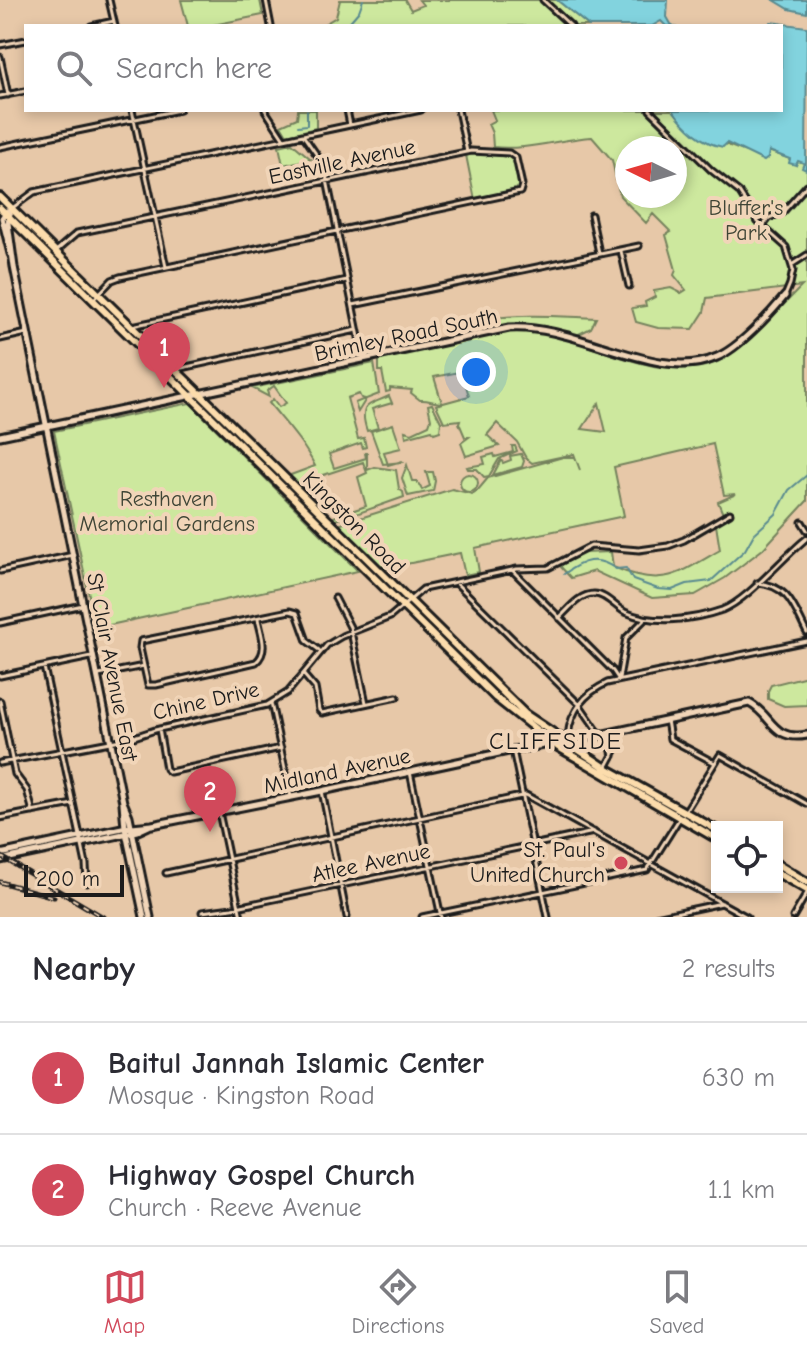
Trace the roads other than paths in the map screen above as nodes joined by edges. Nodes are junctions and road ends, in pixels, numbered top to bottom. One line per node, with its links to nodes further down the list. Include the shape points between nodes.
1 (109, 0): 4 (street)
2 (266, 0): 5 (street)
3 (543, 0): 6 (street)
4 (114, 24)
5 (271, 24)
6 (569, 24)
7 (24, 40): 8 (street)
8 (0, 45)
9 (0, 57): 11 (street)
10 (24, 91): 11 (street)
11 (8, 95): 12 (street)
12 (0, 96)
13 (132, 112): 20 (street)
14 (170, 112): 20 (street)
15 (266, 112): 23 (street)
16 (347, 112): 21 (street)
17 (412, 112): 21 (street)
18 (458, 112): 25 (street)
19 (652, 112): 33 (street, via 739,192)
20 (134, 120): 24 (street); 26 (street)
21 (350, 125): 22 (street)
22 (303, 135): 23 (street); 27 (street, via 321,161)
23 (284, 139): 26 (street)
24 (0, 147)
25 (467, 152): 27 (street, Eastville Avenue); 34 (street, Eastville Avenue, via 514,155 520,192)
26 (145, 168): 30 (street, via 34,192); 32 (street)
27 (327, 182): 32 (street, Eastville Avenue); 34 (street)
28 (807, 185): 33 (street)
29 (0, 197): 30 (main road, Kingston Road)
30 (6, 212): 37 (main road, Kingston Road); 45 (main road, Kingston Road); 49 (main road, St Clair Avenue East, via 2,218)
31 (591, 215): 38 (street)
32 (155, 218): 37 (street, Eastville Avenue, via 77,233); 41 (street)
33 (763, 226): 40 (street, via 781,241)
34 (337, 231): 41 (street); 42 (street)
35 (639, 246): 36 (street)
36 (621, 249): 38 (street); 43 (street)
37 (55, 252): 45 (main road, Kingston Road)
38 (599, 253): 46 (street)
39 (807, 255): 40 (street)
40 (792, 264): 44 (street)
41 (166, 267): 45 (street, via 116,278)
42 (347, 280): 46 (street); 47 (street)
43 (629, 286)
44 (785, 296): 51 (main road, Brimley Road South, via 725,353 695,363 649,360 549,330 521,327)
45 (95, 297): 47 (main road, Kingston Road); 54 (main road, Kingston Road)
46 (353, 305): 48 (street)
47 (130, 327): 52 (main road, Kingston Road)
48 (357, 330): 51 (street); 52 (street)
49 (27, 333): 50 (street); 55 (main road, St Clair Avenue East)
50 (0, 339)
51 (363, 360): 53 (main road, Brimley Road South)
52 (173, 370): 53 (main road, Kingston Road)
53 (199, 395): 54 (main road, Brimley Road South); 67 (main road, Kingston Road)
54 (189, 397): 55 (main road, Brimley Road South); 67 (main road, Kingston Road)
55 (46, 427): 56 (main road, Brimley Road South); 61 (main road, St Clair Avenue East)
56 (0, 436)
57 (730, 513): 62 (street, Chine Drive, via 668,546 591,546 548,568)
58 (802, 522): 59 (street)
59 (807, 530)
60 (807, 538): 65 (street)
61 (73, 555): 63 (street); 68 (main road, St Clair Avenue East)
62 (512, 570): 64 (street, Chine Drive); 69 (street)
63 (0, 571)
64 (455, 582): 67 (street, Chine Drive, via 426,588); 90 (street)
65 (757, 583): 71 (street, via 734,604 717,611); 74 (street, via 785,593)
66 (335, 598): 73 (street)
67 (405, 603): 73 (street, Chine Drive, via 390,617); 94 (main road, Kingston Road); 98 (main road, Kingston Road, via 525,714)
68 (83, 605): 72 (street); 77 (main road, St Clair Avenue East)
69 (559, 618): 71 (street, via 592,594); 83 (street)
70 (258, 619): 76 (street, via 296,612 307,641); 78 (street, via 141,641); 78 (street, via 263,653 252,664 150,686)
71 (645, 619): 83 (street, via 628,633)
72 (0, 623)
73 (351, 632): 76 (street, Chine Drive); 88 (street)
74 (807, 633)
75 (807, 641): 83 (street)
76 (320, 651): 80 (street, Chine Drive)
77 (95, 657): 79 (street); 81 (main road, St Clair Avenue East)
78 (144, 666): 81 (street)
79 (44, 667): 82 (street); 104 (street)
80 (303, 674): 87 (street, Chine Drive); 88 (street, via 315,688 322,713)
81 (99, 675): 99 (main road, St Clair Avenue East)
82 (0, 676)
83 (619, 680): 90 (street, via 600,686)
84 (397, 697): 88 (street)
85 (0, 701): 91 (street)
86 (759, 701): 89 (street, Midland Avenue)
87 (271, 703): 93 (street, Chine Drive); 102 (street)
88 (366, 703)
89 (751, 703): 92 (main road, Midland Avenue); 97 (main road, via 781,733)
90 (579, 704): 96 (street); 98 (street)
91 (2, 719): 106 (street)
92 (666, 720): 95 (main road, Midland Avenue); 107 (street, via 670,739)
93 (159, 729): 99 (street, Chine Drive); 102 (street, via 170,772)
94 (533, 729): 100 (main road, Kingston Road); 101 (main road, via 536,738)
95 (612, 731): 96 (main road, Midland Avenue); 105 (street)
96 (602, 733): 98 (main road, Midland Avenue); 105 (street, via 611,742)
97 (807, 735)
98 (565, 739): 100 (main road, Midland Avenue); 109 (main road, Kingston Road)
99 (111, 741): 104 (street, Chine Drive); 122 (main road, St Clair Avenue East)
100 (552, 742): 101 (main road, Midland Avenue); 118 (main road, Kingston Road)
101 (531, 746): 103 (main road, Midland Avenue)
102 (281, 748): 112 (street)
103 (513, 750): 110 (main road, Midland Avenue); 113 (street)
104 (62, 751): 106 (street, Chine Drive); 115 (street)
105 (613, 756): 109 (street)
106 (12, 761): 108 (street, Chine Drive); 116 (street)
107 (713, 762): 114 (street, via 720,755 727,758); 118 (street)
108 (0, 763)
109 (606, 768): 118 (main road, Kingston Road)
110 (410, 772): 111 (main road, Midland Avenue); 120 (street)
111 (322, 791): 112 (main road, Midland Avenue); 125 (street)
112 (291, 797): 117 (main road, Midland Avenue)
113 (523, 797): 120 (street); 123 (street); 127 (street)
114 (806, 802)
115 (73, 804): 116 (street); 126 (street)
116 (33, 812): 119 (street)
117 (219, 812): 122 (main road, Midland Avenue); 129 (street)
118 (682, 815): 121 (main road, Kingston Road); 124 (main road, Kingston Road); 130 (street)
119 (0, 818)
120 (420, 820): 125 (street); 131 (street)
121 (711, 827)
122 (128, 830): 126 (main road, Midland Avenue); 144 (main road, St Clair Avenue East)
123 (594, 832): 127 (street, Atlee Avenue); 130 (street)
124 (711, 835)
125 (331, 839): 129 (street); 137 (street)
126 (80, 840): 128 (main road, Midland Avenue); 136 (street)
127 (533, 845): 131 (street, Atlee Avenue); 138 (street)
128 (0, 857)
129 (229, 860): 133 (street); 141 (street)
130 (653, 864): 138 (street, via 647,870); 140 (street)
131 (430, 867): 137 (street, Atlee Avenue); 143 (street)
132 (783, 868): 135 (main road)
133 (166, 873)
134 (783, 877): 139 (main road)
135 (807, 882)
136 (87, 883)
137 (340, 885): 141 (street, Atlee Avenue); 146 (street)
138 (543, 892): 143 (street); 148 (street)
139 (807, 892): 151 (street)
140 (722, 903): 149 (street); 150 (street)
141 (239, 907): 142 (street, Atlee Avenue); 145 (street)
142 (202, 912)
143 (441, 915): 147 (street)
144 (147, 917)
145 (241, 917)
146 (347, 917)
147 (422, 917)
148 (548, 917)
149 (656, 917)
150 (747, 917)
151 (793, 917)

